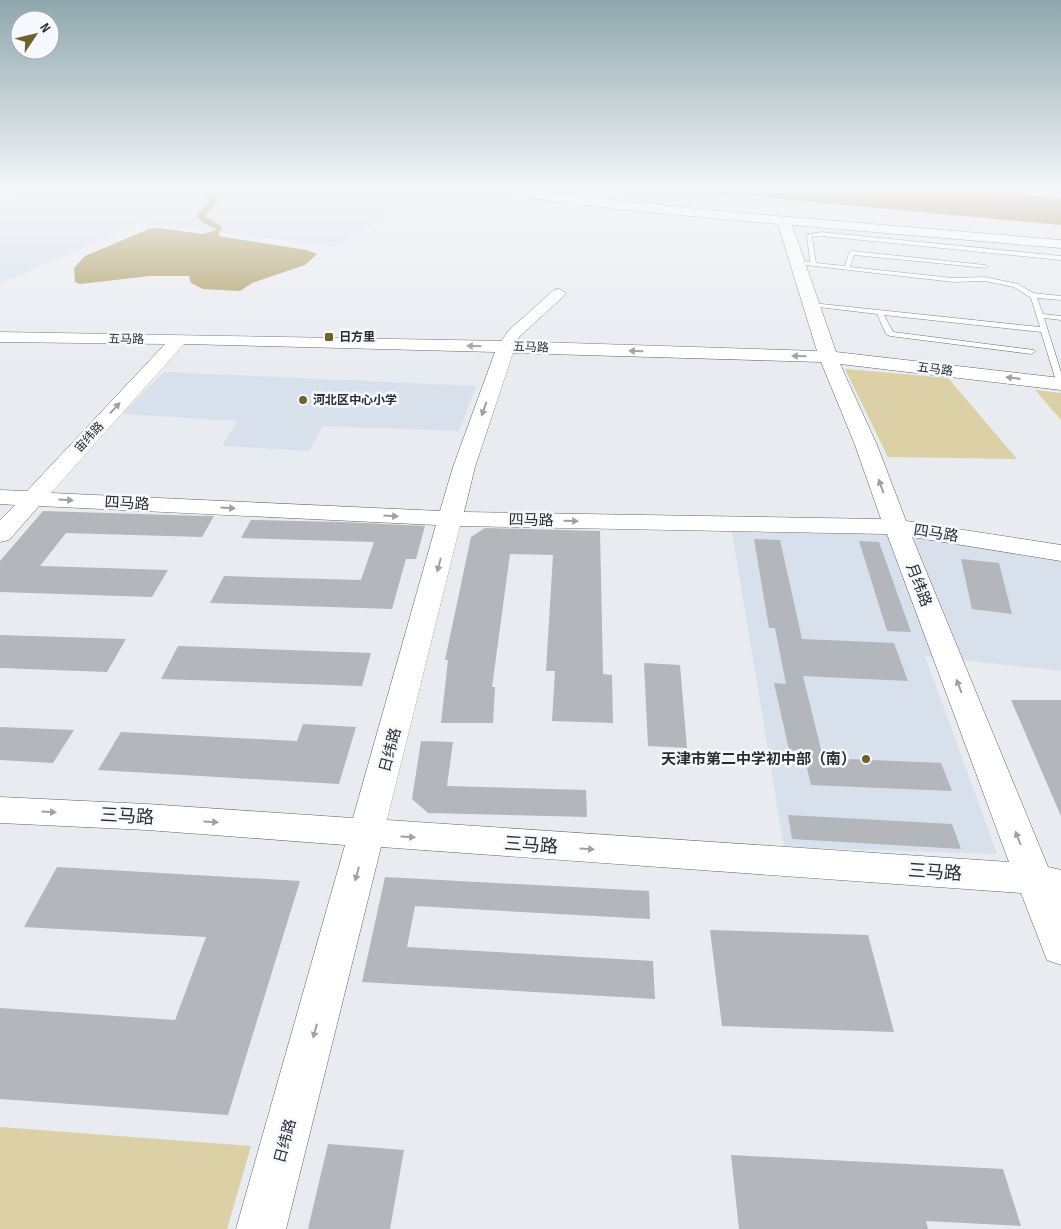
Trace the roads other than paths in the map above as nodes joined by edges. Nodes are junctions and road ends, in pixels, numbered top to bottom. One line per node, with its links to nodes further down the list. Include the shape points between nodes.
1 (797, 247): 6 (street, 月纬路)
2 (808, 247): 6 (lane)
3 (958, 247): 4 (lane)
4 (985, 250): 5 (lane); 7 (lane)
5 (1061, 258)
6 (806, 264): 8 (lane); 13 (street, 月纬路)
7 (985, 267): 8 (lane, via 852,253); 9 (lane)
8 (847, 268): 9 (lane, via 953,280)
9 (985, 279): 11 (lane, via 1016,285)
10 (559, 293): 20 (street, 日纬路, via 514,333)
11 (1032, 295): 12 (lane); 15 (lane)
12 (1061, 298)
13 (812, 305): 14 (lane); 22 (street, 月纬路)
14 (879, 312): 17 (lane); 21 (lane, via 890,334)
15 (1040, 316): 16 (lane); 17 (lane)
16 (1061, 318)
17 (1044, 330): 23 (lane)
18 (0, 336): 19 (street, 五马路)
19 (179, 339): 20 (street, 五马路, one-way to 19); 25 (street, 宙纬路, one-way to 19)
20 (506, 346): 22 (street, 五马路, one-way to 20); 26 (street, 日纬路, one-way to 26, via 464,468)
21 (1031, 352)
22 (828, 357): 23 (street, 五马路, one-way to 22); 27 (street, 月纬路, one-way to 22, via 866,445)
23 (1061, 384)
24 (0, 497): 25 (street, 四马路)
25 (32, 498): 26 (street, 四马路, one-way to 26); 28 (street, 宙纬路)
26 (452, 519): 27 (street, 四马路, one-way to 27); 31 (street, 日纬路, one-way to 31)
27 (896, 527): 29 (street, 四马路); 32 (street, 月纬路, one-way to 27)
28 (0, 535)
29 (1061, 553)
30 (0, 810): 31 (street, 三马路, one-way to 31)
31 (368, 834): 32 (street, 三马路, one-way to 32); 34 (street, 日纬路, one-way to 34)
32 (1048, 882): 33 (street, 月纬路)
33 (1061, 948)
34 (261, 1229)

